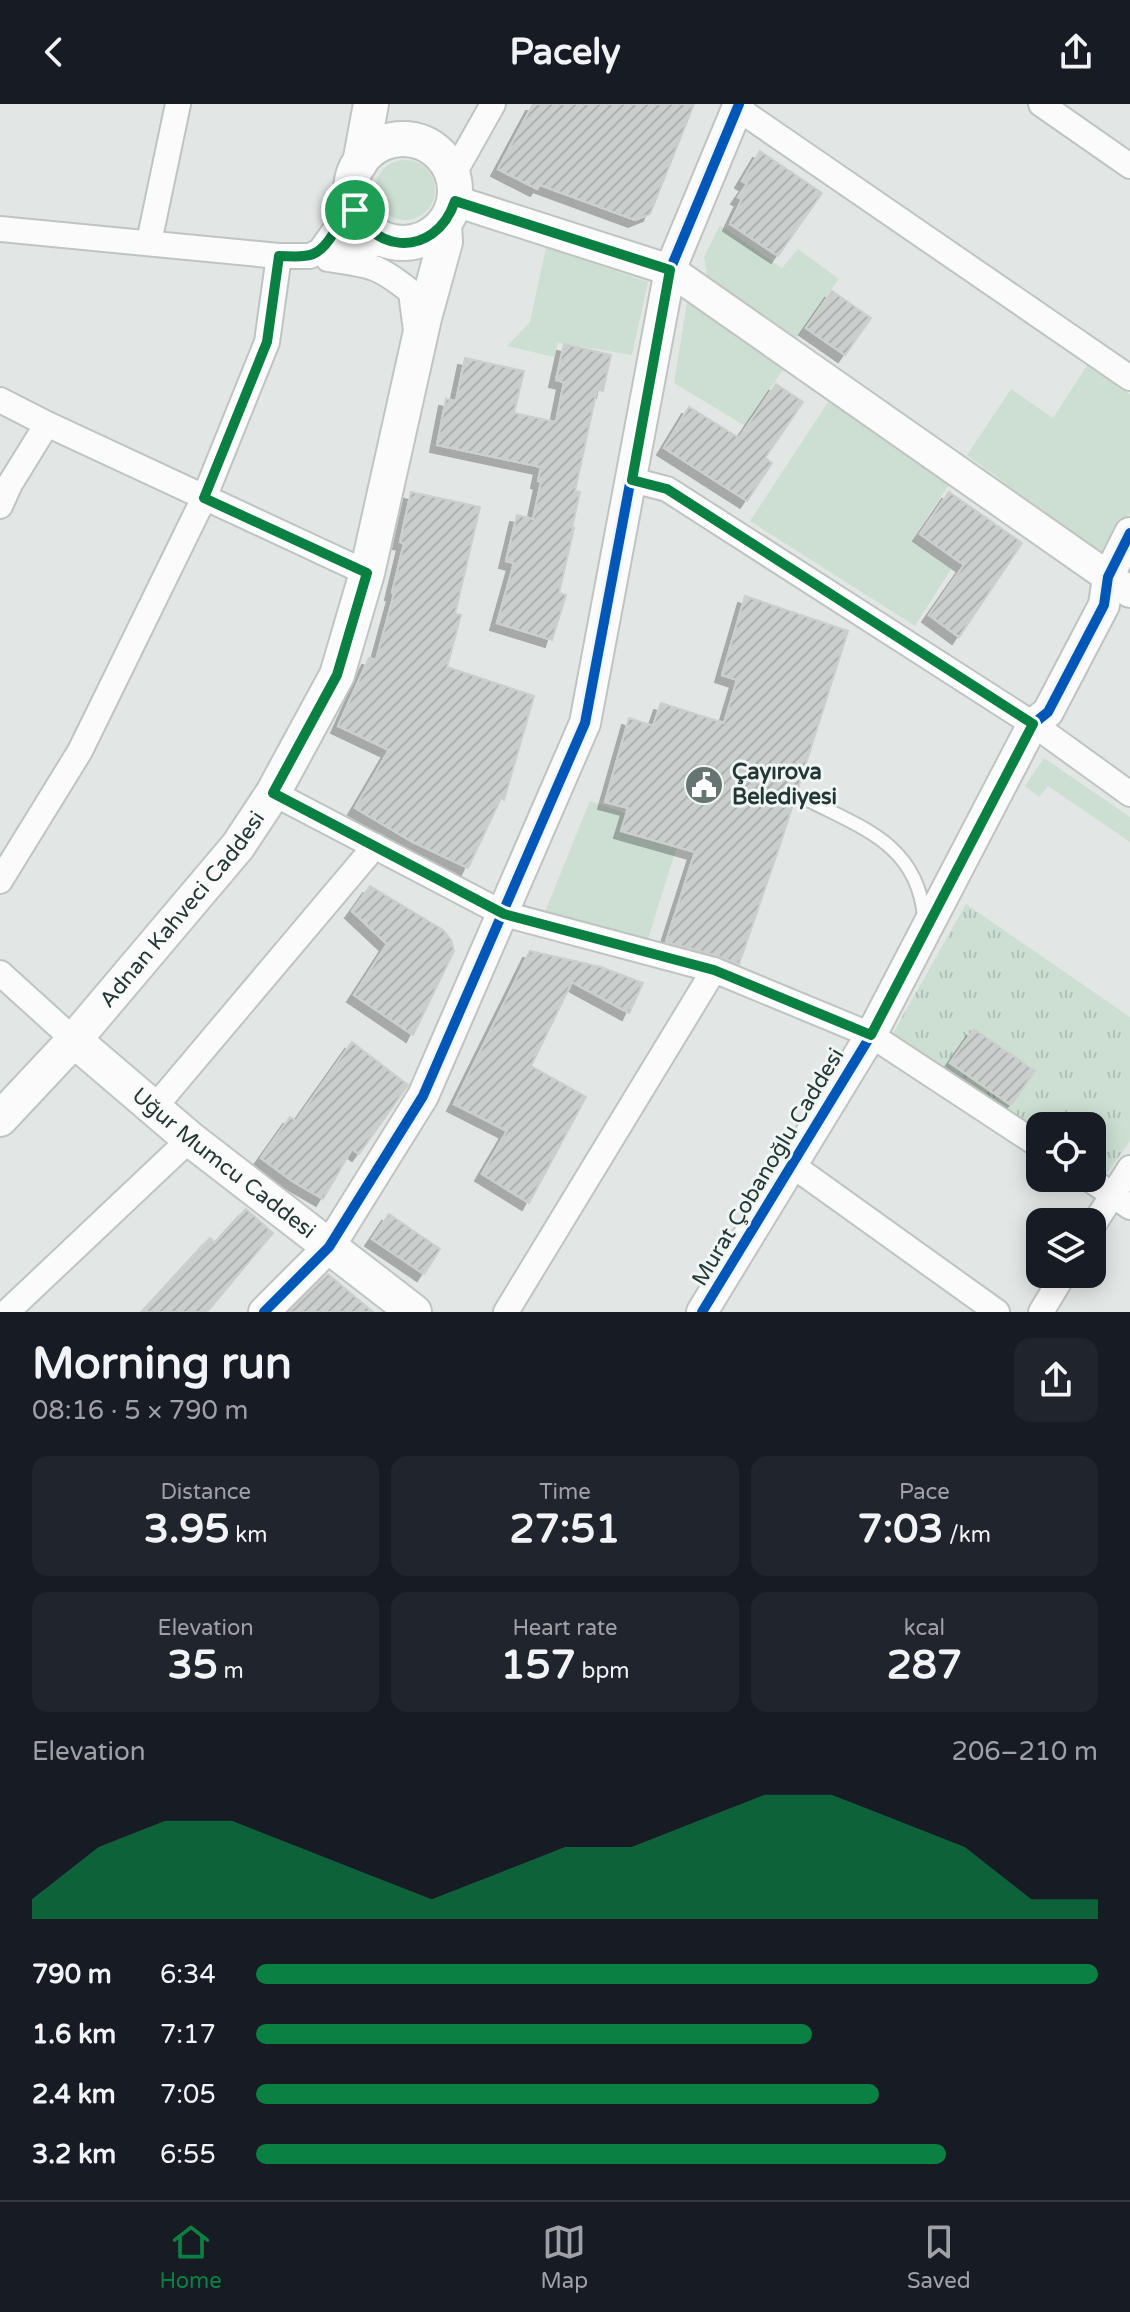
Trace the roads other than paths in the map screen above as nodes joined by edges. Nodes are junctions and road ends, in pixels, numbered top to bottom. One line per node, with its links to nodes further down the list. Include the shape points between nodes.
1 (178, 104): 12 (street)
2 (371, 104): 9 (main road)
3 (383, 104): 7 (main road)
4 (493, 104): 10 (street)
5 (1041, 104): 8 (street)
6 (738, 106): 16 (street); 18 (street)
7 (402, 139): 9 (main road, via 371,151); 10 (main road, via 433,149 445,160)
8 (1130, 166)
9 (356, 178): 13 (main road, via 355,210 363,224 376,236); 14 (street, via 342,220)
10 (451, 200): 13 (main road, via 434,234); 16 (street); 17 (main road, Adnan Kahveci Caddesi)
11 (0, 229): 12 (street)
12 (149, 242): 15 (street)
13 (399, 243): 14 (street); 17 (main road, Adnan Kahveci Caddesi, via 418,280)
14 (315, 253): 15 (street); 17 (street, via 385,271 411,292)
15 (279, 256): 22 (street, via 267,342)
16 (670, 270): 21 (street); 26 (street)
17 (421, 334): 25 (main road, Adnan Kahveci Caddesi)
18 (1130, 378)
19 (0, 400): 20 (street)
20 (47, 424): 22 (street); 23 (street)
21 (632, 480): 27 (street, via 667,489); 33 (street, via 585,723)
22 (204, 498): 25 (street); 32 (street, via 80,751)
23 (0, 506)
24 (1130, 533): 26 (street, Murat Çobanoğlu Caddesi)
25 (367, 573): 28 (main road, Adnan Kahveci Caddesi, via 337,675)
26 (1119, 584): 27 (street, Murat Çobanoğlu Caddesi, via 1048,712)
27 (1033, 724): 29 (street); 34 (street, Murat Çobanoğlu Caddesi)
28 (273, 793): 31 (street); 38 (main road, Adnan Kahveci Caddesi, via 238,846)
29 (1130, 794)
30 (810, 801): 34 (lane, via 876,835 909,866 922,892)
31 (375, 846): 33 (street); 39 (street)
32 (0, 881)
33 (504, 914): 35 (street); 47 (street, via 423,1096)
34 (926, 931): 37 (street, Murat Çobanoğlu Caddesi)
35 (714, 970): 37 (street); 52 (street)
36 (0, 973): 38 (street)
37 (871, 1035): 41 (street); 43 (street, Murat Çobanoğlu Caddesi)
38 (74, 1040): 39 (main road, Uğur Mumcu Caddesi); 40 (main road, Adnan Kahveci Caddesi)
39 (154, 1108): 42 (main road, Uğur Mumcu Caddesi)
40 (0, 1119)
41 (1026, 1137)
42 (190, 1139): 47 (main road, Uğur Mumcu Caddesi); 49 (street)
43 (792, 1165): 53 (street, Murat Çobanoğlu Caddesi); 54 (street)
44 (1130, 1168): 45 (street)
45 (1121, 1200): 46 (street)
46 (1106, 1214)
47 (329, 1247): 50 (street); 51 (main road, Uğur Mumcu Caddesi)
48 (1056, 1288): 55 (street)
49 (7, 1312)
50 (264, 1312)
51 (414, 1312)
52 (506, 1312)
53 (702, 1312)
54 (997, 1312)
55 (1041, 1312)

